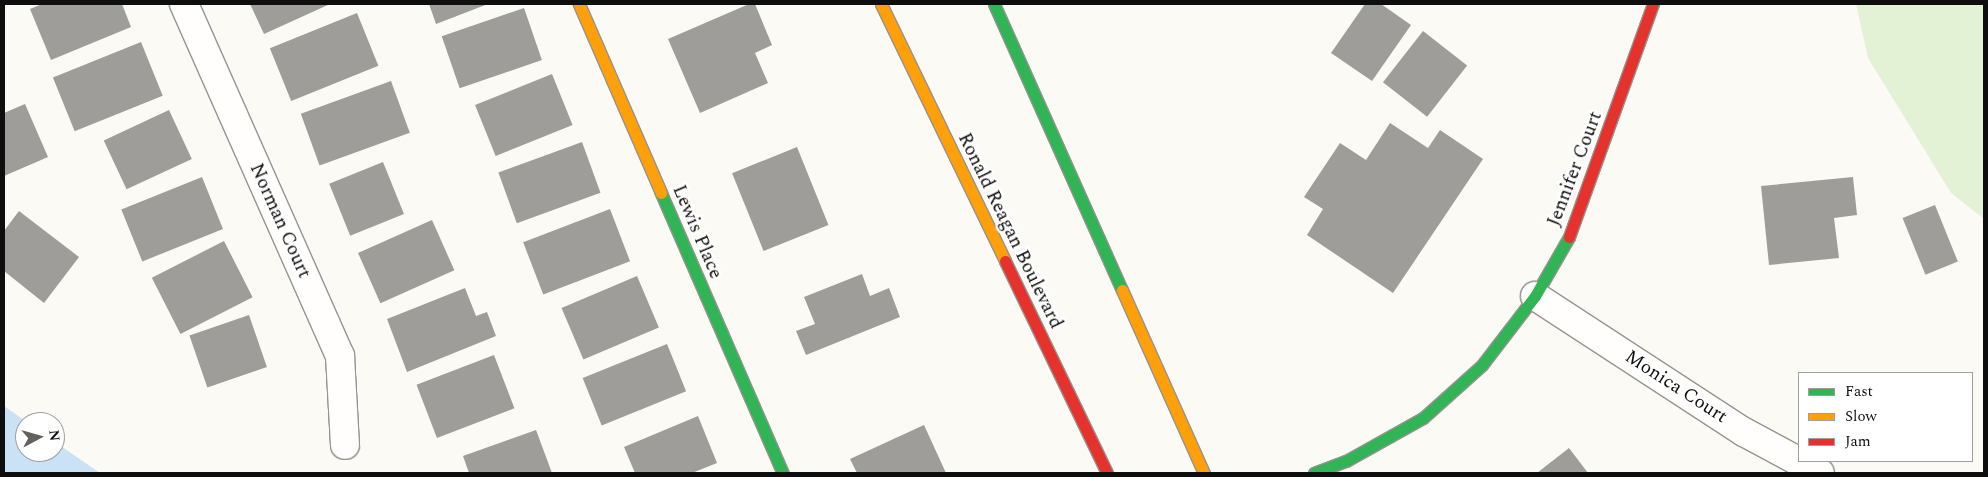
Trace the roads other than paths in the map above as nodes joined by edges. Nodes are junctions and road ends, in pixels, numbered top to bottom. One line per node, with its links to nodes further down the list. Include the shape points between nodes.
1 (184, 4): 7 (street, Norman Court, via 340,356)
2 (579, 4): 10 (street, Lewis Place)
3 (881, 4): 11 (street, Ronald Reagan Boulevard)
4 (994, 4): 12 (street)
5 (1653, 4): 6 (street, Jennifer Court, via 1575,226)
6 (1535, 296): 8 (street, Monica Court, via 1744,432); 13 (street, Jennifer Court, via 1482,365 1423,418 1346,460)
7 (346, 445)
8 (1798, 461)
9 (1800, 462): 14 (street, Monica Court)
10 (783, 473)
11 (1107, 473)
12 (1204, 473)
13 (1314, 473)
14 (1820, 473)

